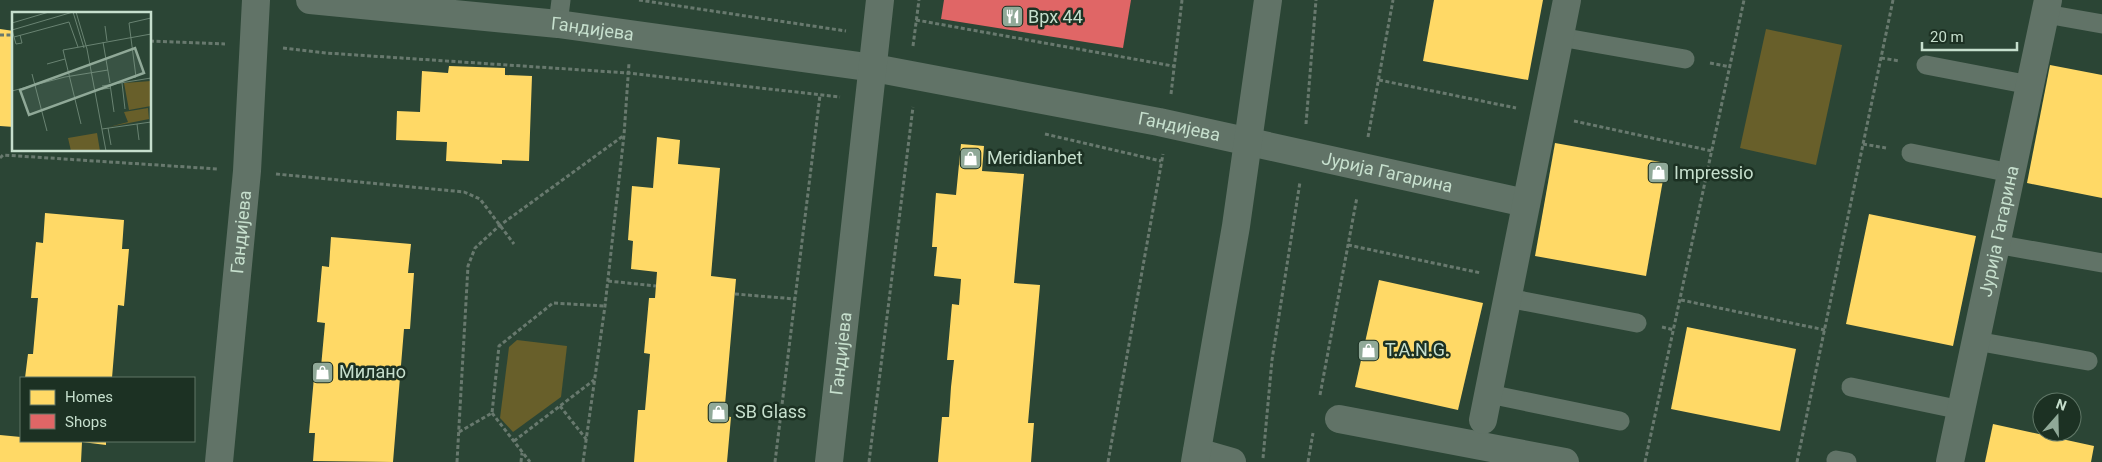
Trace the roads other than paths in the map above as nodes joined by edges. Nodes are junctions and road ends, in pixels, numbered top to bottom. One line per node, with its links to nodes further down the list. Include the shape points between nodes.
1 (256, 0): 31 (street, Гандијева, via 247,171)
2 (310, 0): 7 (street, Гандијева)
3 (880, 0): 12 (street)
4 (1268, 0): 14 (street)
5 (1567, 0): 9 (street)
6 (2047, 7): 8 (lane); 13 (street, Јурија Гагарина)
7 (559, 12): 12 (street, Гандијева, via 630,35)
8 (2102, 24)
9 (1560, 37): 10 (lane); 17 (street)
10 (1685, 59)
11 (1926, 65): 13 (lane)
12 (874, 68): 14 (street, Гандијева); 32 (street, Гандијева)
13 (2030, 85): 16 (street, Јурија Гагарина)
14 (1248, 142): 17 (street, Јурија Гагарина); 30 (street)
15 (1911, 153): 16 (lane)
16 (2011, 173): 18 (street, Јурија Гагарина)
17 (1526, 203): 20 (street)
18 (1996, 244): 19 (lane); 22 (street, Јурија Гагарина)
19 (2102, 263)
20 (1510, 288): 21 (lane); 25 (street)
21 (1637, 323)
22 (1976, 341): 23 (lane); 26 (street, Јурија Гагарина)
23 (2088, 361)
24 (1851, 387): 26 (lane)
25 (1489, 394): 27 (lane); 29 (street)
26 (1962, 410): 35 (street, Јурија Гагарина)
27 (1620, 421)
28 (1327, 422): 29 (street)
29 (1479, 442): 34 (street)
30 (1196, 457): 33 (street)
31 (219, 462)
32 (829, 462)
33 (1232, 462)
34 (1565, 462)
35 (1950, 462)

